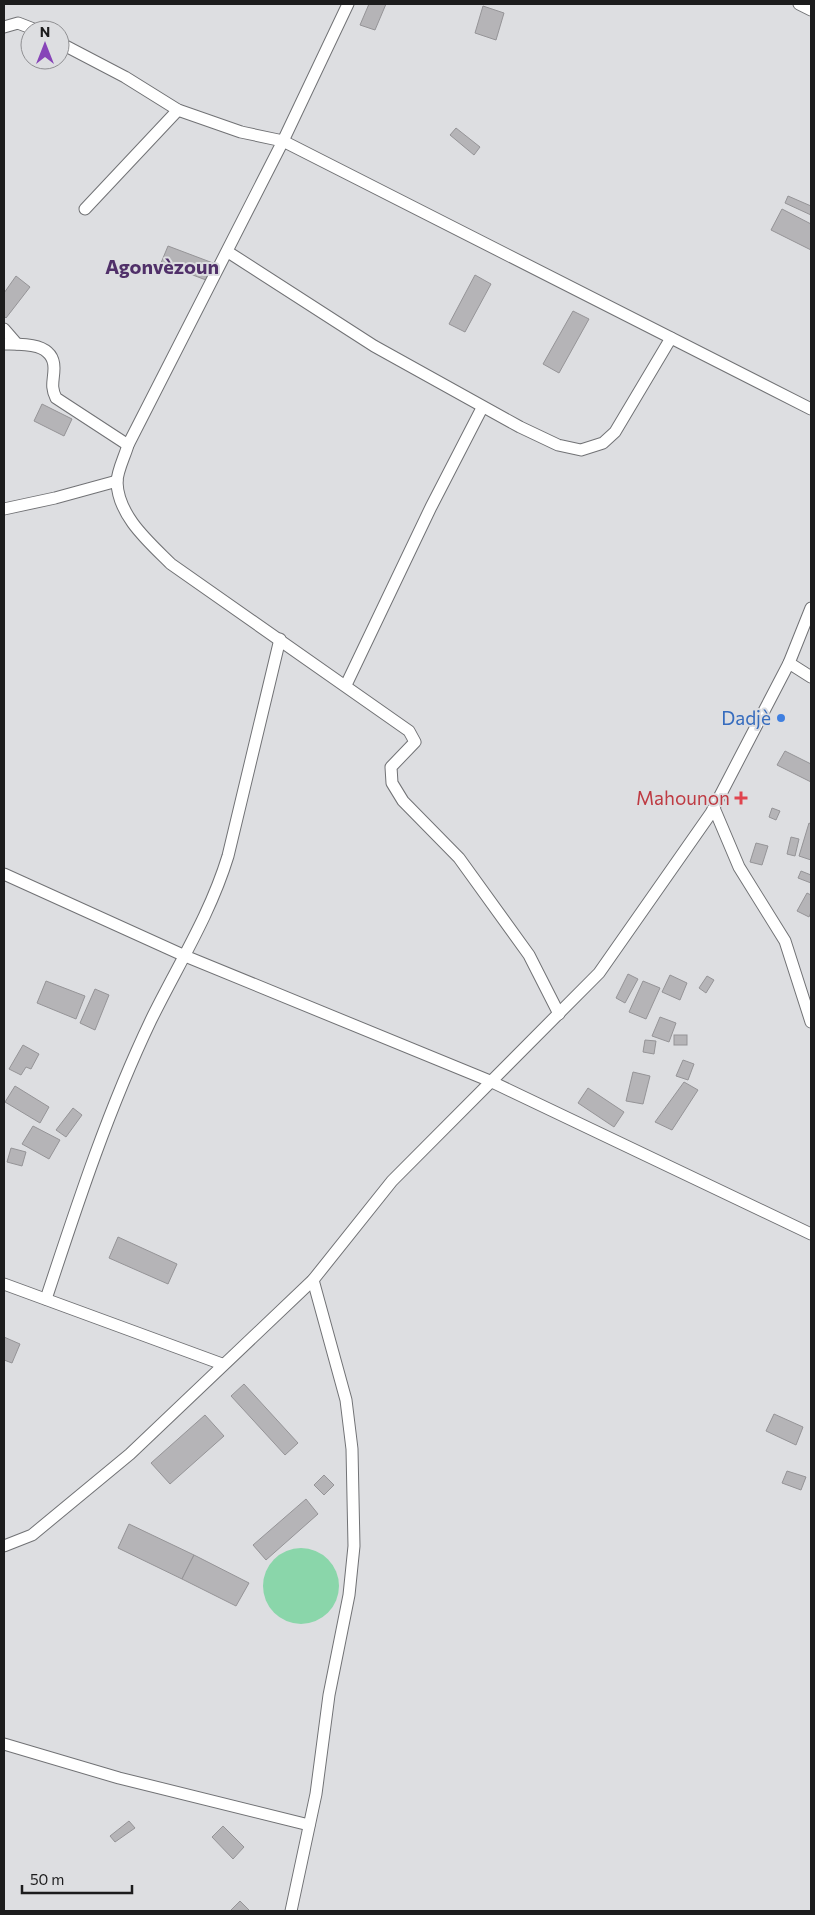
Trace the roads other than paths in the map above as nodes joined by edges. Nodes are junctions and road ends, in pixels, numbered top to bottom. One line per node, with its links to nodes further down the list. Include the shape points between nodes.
1 (348, 4): 8 (street)
2 (799, 4): 3 (street)
3 (811, 10)
4 (20, 24): 5 (street)
5 (4, 27)
6 (70, 48): 7 (street)
7 (178, 110): 8 (street, via 233,130); 9 (street)
8 (283, 141): 10 (street); 12 (street)
9 (85, 209)
10 (228, 252): 15 (street, via 374,346); 17 (street)
11 (4, 329): 14 (street)
12 (671, 338): 15 (street, via 615,432 603,443 581,450 558,445); 16 (street)
13 (4, 344): 14 (street)
14 (17, 344): 17 (street, via 32,345 47,352 54,366 51,385 56,398)
15 (482, 408): 24 (street)
16 (811, 409)
17 (128, 445): 18 (street)
18 (117, 481): 19 (street); 21 (street, via 121,501 129,517 171,564)
19 (4, 508)
20 (811, 608): 22 (street)
21 (280, 639): 24 (street); 27 (street, via 218,890)
22 (789, 663): 23 (street); 25 (street)
23 (811, 677)
24 (346, 686): 28 (street, via 409,731 414,738 415,742 391,767 392,783 404,801 459,858 529,955)
25 (714, 808): 28 (street, via 599,973); 29 (street, via 739,867 785,942)
26 (4, 874): 27 (street)
27 (185, 956): 30 (street); 34 (street, via 151,1020 121,1088 81,1193)
28 (559, 1014): 30 (street)
29 (811, 1022)
30 (490, 1081): 31 (street); 32 (street, via 392,1181)
31 (811, 1234)
32 (312, 1280): 35 (street); 38 (street, via 346,1400 352,1449 354,1546)
33 (4, 1284): 34 (street)
34 (46, 1299): 35 (street)
35 (222, 1364): 36 (street, via 130,1454 32,1535)
36 (4, 1546)
37 (4, 1744): 38 (street, via 119,1778)
38 (309, 1825): 39 (street)
39 (291, 1911)

